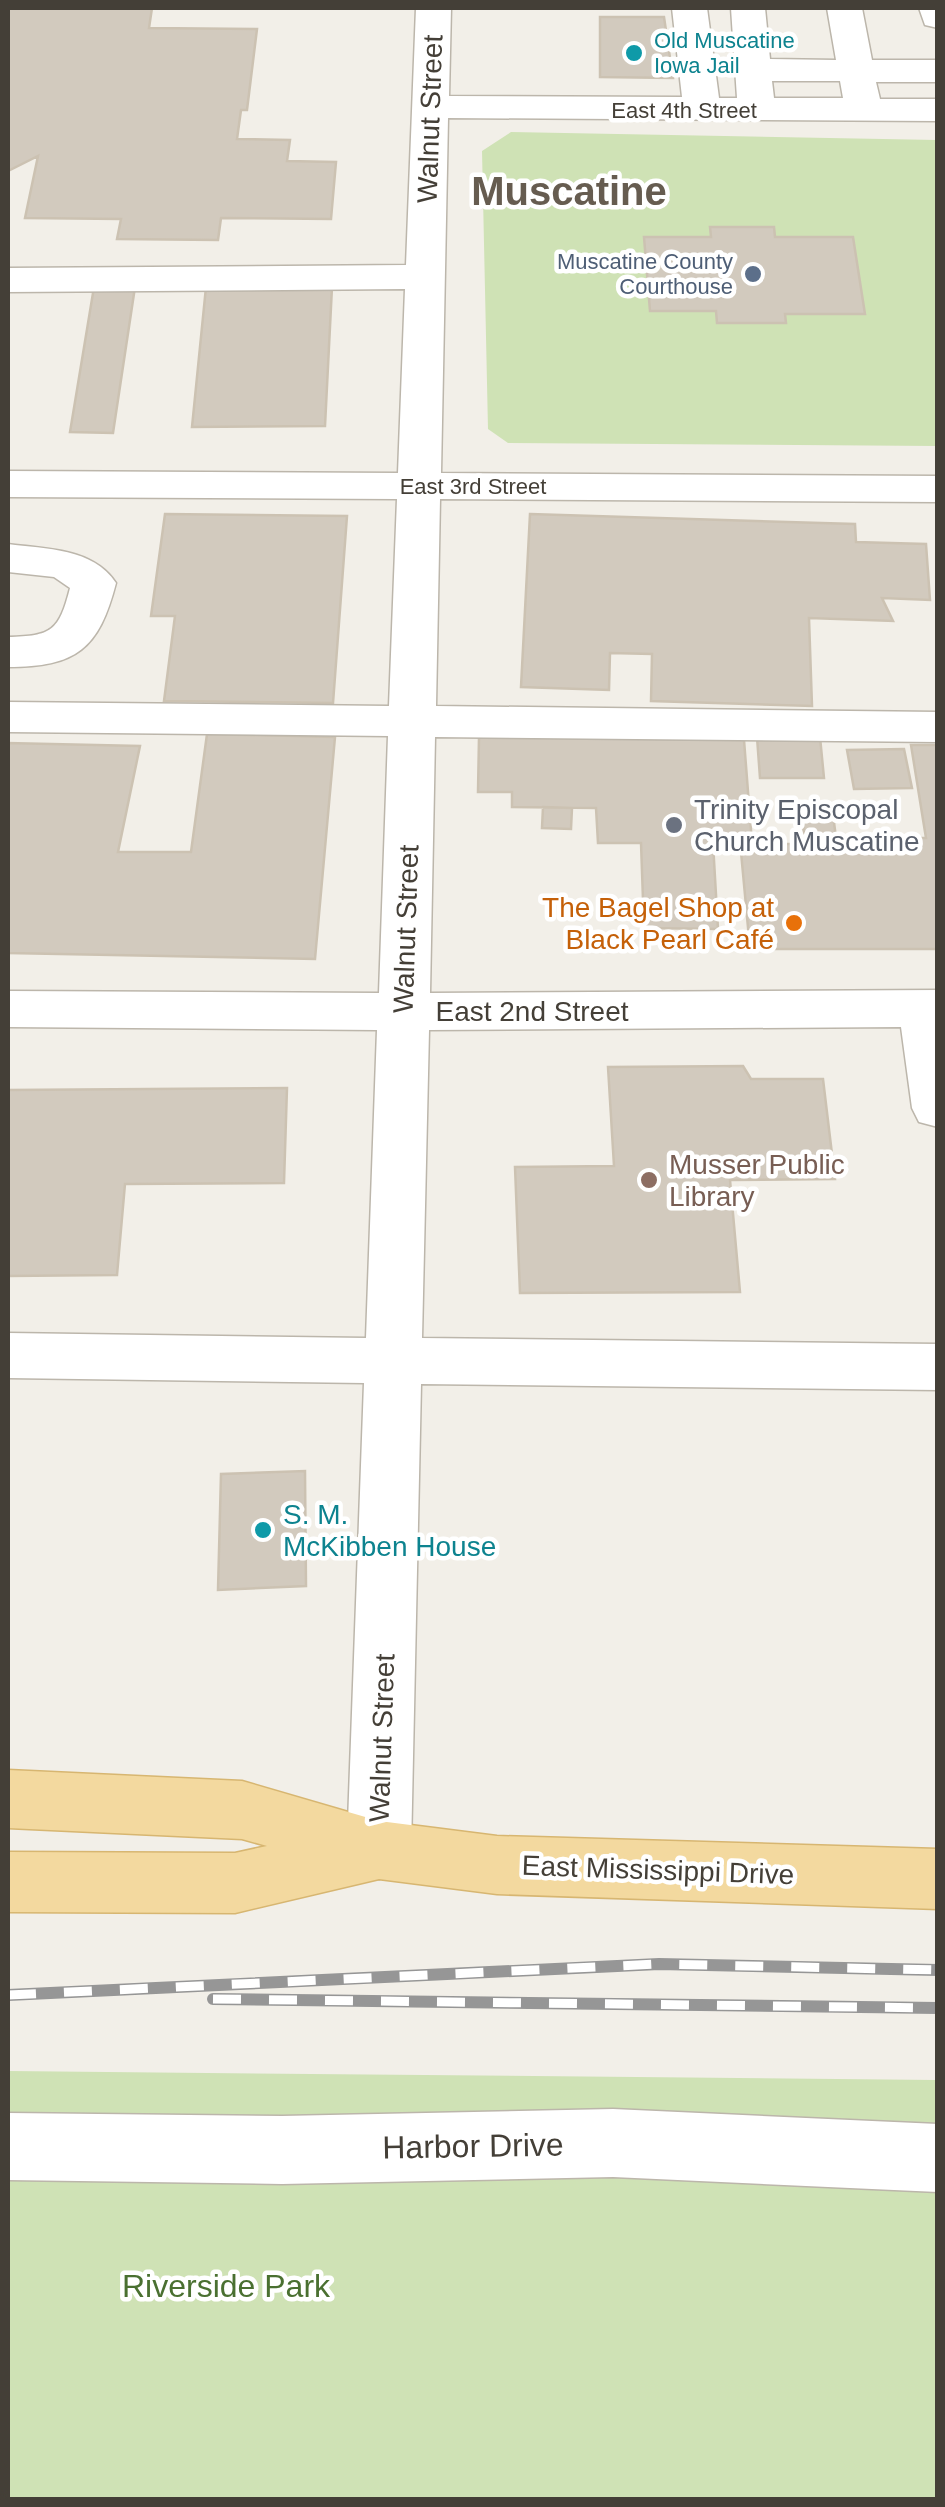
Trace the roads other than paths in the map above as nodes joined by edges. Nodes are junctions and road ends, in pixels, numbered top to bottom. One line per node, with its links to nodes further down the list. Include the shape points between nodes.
1 (434, 8): 10 (street, Walnut Street)
2 (689, 8): 11 (street)
3 (748, 8): 7 (street)
4 (844, 8): 8 (street)
5 (936, 8): 6 (street)
6 (938, 17)
7 (753, 70): 8 (street); 12 (street)
8 (856, 70): 9 (street); 13 (street)
9 (938, 71)
10 (431, 107): 11 (street, East 4th Street); 15 (street, Walnut Street)
11 (702, 110): 12 (street, East 4th Street)
12 (756, 110): 13 (street, East 4th Street)
13 (863, 110): 14 (street, East 4th Street)
14 (938, 110)
15 (426, 277): 16 (street); 18 (street, Walnut Street)
16 (8, 280)
17 (8, 484): 18 (street, East 3rd Street)
18 (420, 486): 19 (street, East 3rd Street); 23 (street, Walnut Street)
19 (938, 489)
20 (8, 558): 21 (street, via 66,565 94,583 84,626 62,644 38,653)
21 (8, 652)
22 (8, 717): 23 (street)
23 (412, 724): 24 (street); 27 (street, Walnut Street)
24 (938, 728)
25 (931, 1008): 27 (street, East 2nd Street); 28 (street)
26 (8, 1009): 27 (street, East 2nd Street)
27 (404, 1012): 30 (street, Walnut Street)
28 (938, 1108)
29 (8, 1356): 30 (street)
30 (394, 1360): 31 (street); 33 (street, Walnut Street)
31 (938, 1367)
32 (8, 1800): 33 (main road, East Mississippi Drive, via 242,1810)
33 (379, 1850): 34 (main road, East Mississippi Drive, via 497,1865); 35 (main road, East Mississippi Drive, via 235,1883)
34 (938, 1880)
35 (8, 1882)
36 (8, 2148): 37 (street, Harbor Drive, via 613,2143)
37 (938, 2158)

